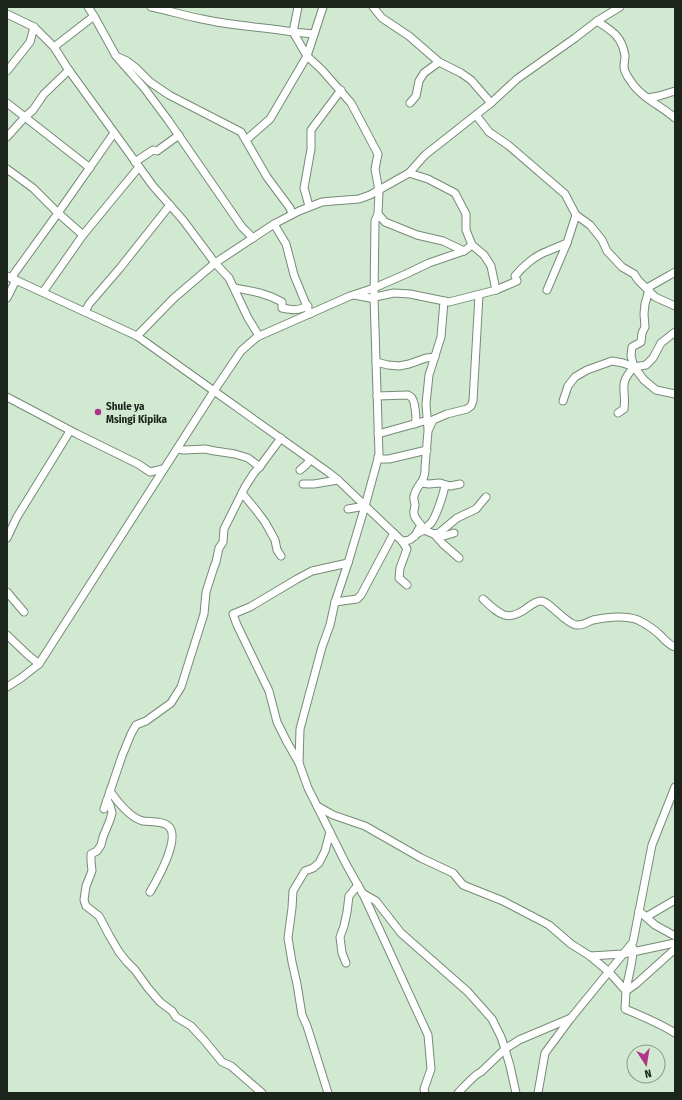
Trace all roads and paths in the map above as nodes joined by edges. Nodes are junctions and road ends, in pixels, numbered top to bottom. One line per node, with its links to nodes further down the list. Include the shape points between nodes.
1 (88, 7): 8 (street)
2 (151, 7): 11 (street, via 202,19)
3 (298, 7): 11 (street)
4 (323, 7): 12 (street)
5 (373, 7): 16 (street, via 382,18 409,36)
6 (620, 7): 9 (street)
7 (7, 14): 10 (street)
8 (94, 16): 13 (street); 14 (street)
9 (597, 22): 21 (street, via 613,31 618,38 629,79); 24 (street, via 517,79)
10 (34, 27): 13 (street); 18 (street, via 30,42)
11 (294, 32): 12 (street); 15 (street)
12 (314, 34): 15 (street)
13 (54, 46): 17 (street)
14 (116, 56): 29 (street, via 145,89); 31 (street, via 127,61 168,95 241,132)
15 (307, 56): 19 (street); 31 (street, via 270,119)
16 (439, 62): 23 (street, via 424,73 419,81 416,96); 24 (street, via 471,80)
17 (69, 70): 26 (street); 28 (street)
18 (7, 71)
19 (341, 90): 36 (street, via 351,102 378,154 375,169); 38 (street, via 311,130 311,149 304,188)
20 (675, 92): 21 (street)
21 (648, 98): 27 (street)
22 (7, 103): 26 (street)
23 (410, 103)
24 (491, 103): 25 (street)
25 (476, 115): 35 (street, via 425,156); 42 (street, via 489,132 508,144 565,194)
26 (25, 117): 30 (street); 33 (street)
27 (675, 118)
28 (114, 133): 32 (street); 33 (street)
29 (179, 136): 32 (street, via 158,151 153,150); 45 (street, via 242,227)
30 (7, 137)
31 (246, 140): 40 (street)
32 (137, 164): 37 (street); 44 (street)
33 (90, 168): 39 (street)
34 (7, 169): 39 (street, via 33,188)
35 (409, 173): 36 (street); 47 (street, via 455,193 466,214 466,230)
36 (380, 190): 38 (street, via 359,199); 41 (street)
37 (170, 205): 49 (street); 65 (street)
38 (309, 206): 40 (street)
39 (58, 214): 44 (street); 51 (street)
40 (292, 214): 43 (street)
41 (378, 214): 48 (street, via 385,222 417,235 444,241); 53 (street, via 375,221)
42 (576, 215): 46 (street); 54 (street, via 590,225 613,258)
43 (274, 224): 45 (street); 63 (street, via 286,244 294,275)
44 (83, 236): 57 (street)
45 (253, 238): 49 (street)
46 (566, 243): 55 (street, via 528,263 515,276 517,281); 56 (street)
47 (472, 245): 48 (street); 55 (street, via 484,255 491,266)
48 (464, 251): 53 (street, via 429,263)
49 (215, 263): 52 (street); 68 (street, via 174,298)
50 (675, 272): 54 (street)
51 (11, 278): 57 (street); 61 (street)
52 (235, 288): 63 (street, via 270,295 282,302 282,308 300,310); 69 (street)
53 (374, 288): 59 (street); 60 (street)
54 (648, 289): 64 (street, via 655,297); 72 (street, via 645,327 641,342 632,347)
55 (496, 290): 58 (street)
56 (547, 290)
57 (42, 292): 65 (street)
58 (479, 295): 62 (street); 82 (street, via 473,402 467,409 433,420)
59 (350, 296): 60 (street); 66 (street)
60 (374, 297): 62 (street, via 394,293); 71 (street)
61 (7, 298)
62 (444, 301): 70 (street, via 441,337)
63 (308, 306): 66 (street)
64 (675, 306)
65 (85, 312): 68 (street)
66 (310, 314): 69 (street)
67 (675, 332): 72 (street, via 661,343 646,365)
68 (137, 336): 73 (street)
69 (259, 336): 73 (street, via 241,351)
70 (435, 357): 71 (street, via 398,366); 79 (street, via 429,375 426,404)
71 (376, 362): 75 (street)
72 (634, 367): 74 (street, via 656,390); 77 (street, via 612,361 587,370 575,377 568,386); 78 (street, via 626,375 623,387 624,409)
73 (214, 391): 84 (street); 85 (street)
74 (675, 394)
75 (377, 396): 80 (street, via 412,397 416,414); 83 (street)
76 (7, 397): 81 (street)
77 (563, 401)
78 (618, 413)
79 (428, 420): 80 (street); 82 (street)
80 (415, 424): 83 (street)
81 (70, 431): 91 (street, via 150,472); 107 (street, via 17,517)
82 (428, 431): 86 (street)
83 (378, 434): 87 (street)
84 (281, 438): 88 (street); 89 (street)
85 (177, 449): 89 (street, via 205,449 235,454 248,458); 91 (street)
86 (427, 450): 87 (street, via 382,460); 90 (street)
87 (378, 457): 101 (street)
88 (310, 459): 92 (street); 93 (street)
89 (260, 467): 99 (street)
90 (425, 467): 94 (street); 95 (street, via 429,478 434,479)
91 (163, 469): 119 (street)
92 (300, 470)
93 (338, 480): 96 (street); 101 (street)
94 (421, 483): 95 (street); 103 (street, via 414,494 414,517)
95 (436, 483): 98 (street)
96 (303, 484)
97 (460, 484): 98 (street)
98 (445, 485): 103 (street, via 432,522)
99 (242, 493): 109 (street, via 265,522); 123 (street, via 224,529 206,592 204,614 181,687 171,703 146,721 136,724)
100 (486, 497): 106 (street, via 476,509)
101 (365, 506): 102 (street); 104 (street); 111 (street)
102 (348, 509)
103 (422, 527): 106 (street); 108 (street, via 408,541)
104 (394, 533): 108 (street); 115 (street, via 361,595 357,599)
105 (454, 533): 106 (street, via 444,536)
106 (434, 534): 110 (street)
107 (7, 538)
108 (402, 541): 112 (street, via 406,549 399,578)
109 (281, 556)
110 (459, 558)
111 (348, 563): 115 (street); 121 (street, via 312,571 233,614 269,691 277,722)
112 (407, 585)
113 (7, 592): 116 (street)
114 (483, 600): 118 (street, via 506,616 522,612 544,601 574,625 605,618 622,617 638,620)
115 (335, 602): 121 (street, via 300,729)
116 (24, 612)
117 (7, 635): 119 (street)
118 (675, 647)
119 (39, 664): 120 (street)
120 (7, 688)
121 (300, 763): 125 (street)
122 (675, 787): 132 (street, via 652,845)
123 (110, 791): 124 (street); 129 (street, via 130,814 142,821 166,824 171,829 171,847)
124 (107, 800): 126 (street); 147 (street, via 112,813 101,844 91,854 92,871 86,886 86,906 99,916 119,952 160,1002 176,1017 191,1026 222,1062 231,1066)
125 (317, 806): 127 (street); 140 (street, via 333,815 365,826 453,873 463,885 503,901 549,925)
126 (104, 809)
127 (330, 832): 128 (street); 148 (street, via 325,851 318,863 305,871 293,891 288,938 302,1015)
128 (358, 885): 130 (street); 141 (street, via 349,896 340,937)
129 (150, 892)
130 (362, 892): 146 (street, via 376,901 401,933 481,1006 492,1019); 149 (street, via 428,1035 431,1069)
131 (675, 900): 133 (street)
132 (639, 911): 133 (street); 135 (street)
133 (646, 916): 134 (street)
134 (675, 936)
135 (632, 942): 138 (street); 139 (street)
136 (675, 944): 138 (street)
137 (675, 949): 143 (street)
138 (633, 952): 139 (street); 143 (street)
139 (623, 954): 140 (street); 142 (street)
140 (590, 956): 142 (street)
141 (346, 963)
142 (609, 972): 143 (street); 144 (street)
143 (626, 991): 145 (street, via 625,1009)
144 (571, 1018): 146 (street, via 519,1040); 152 (street, via 545,1053)
145 (675, 1033)
146 (505, 1049): 150 (street); 151 (street)
147 (262, 1093)
148 (328, 1093)
149 (425, 1093)
150 (459, 1093)
151 (516, 1093)
152 (538, 1093)

